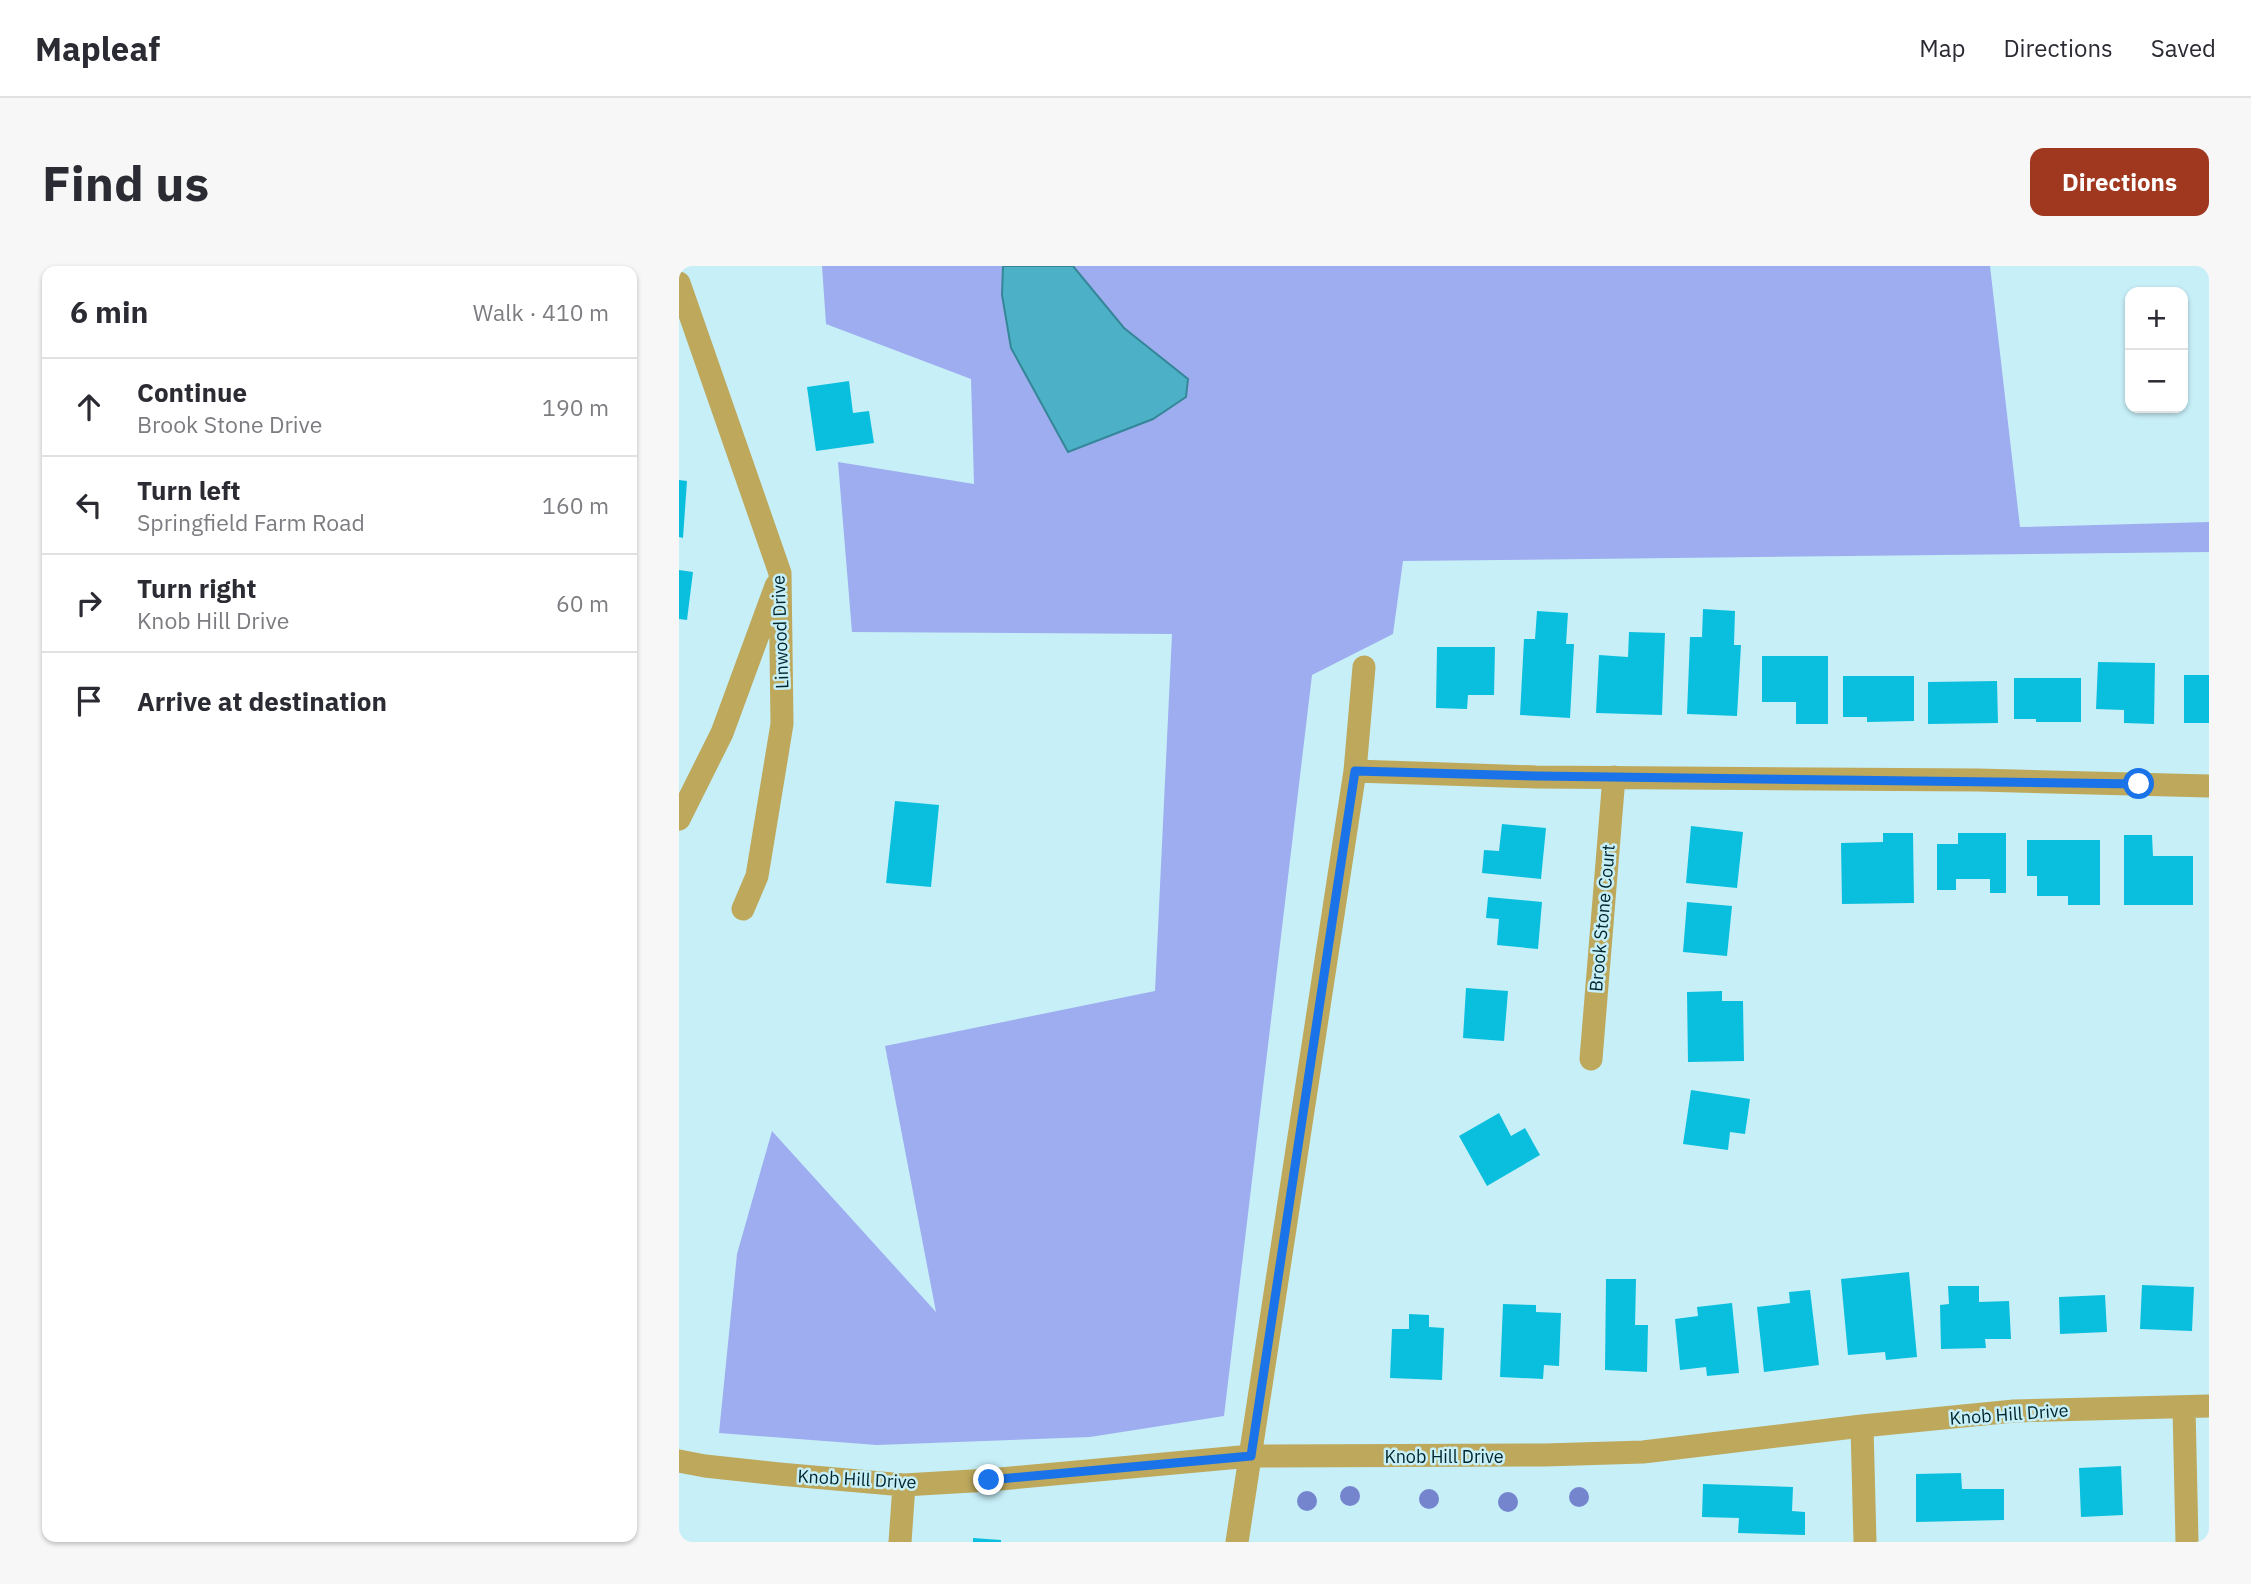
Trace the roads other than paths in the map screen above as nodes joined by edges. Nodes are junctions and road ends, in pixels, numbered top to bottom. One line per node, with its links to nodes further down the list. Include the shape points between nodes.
1 (679, 283): 2 (street, Linwood Drive)
2 (780, 573): 7 (street, via 722,733); 8 (street, Linwood Drive, via 782,724 757,876)
3 (1364, 667): 4 (street)
4 (1355, 771): 5 (street); 13 (street)
5 (1614, 777): 6 (street); 9 (street, Brook Stone Court)
6 (2209, 786)
7 (679, 819)
8 (743, 909)
9 (1591, 1059)
10 (2209, 1406): 11 (street, Knob Hill Drive)
11 (2185, 1407): 12 (street, Knob Hill Drive, via 2014,1411); 19 (street)
12 (1862, 1426): 13 (street, Knob Hill Drive, via 1643,1452); 18 (street)
13 (1251, 1456): 15 (street, Knob Hill Drive); 17 (street)
14 (679, 1461): 15 (street, Knob Hill Drive)
15 (904, 1485): 16 (street)
16 (899, 1542)
17 (1237, 1542)
18 (1865, 1542)
19 (2187, 1542)

